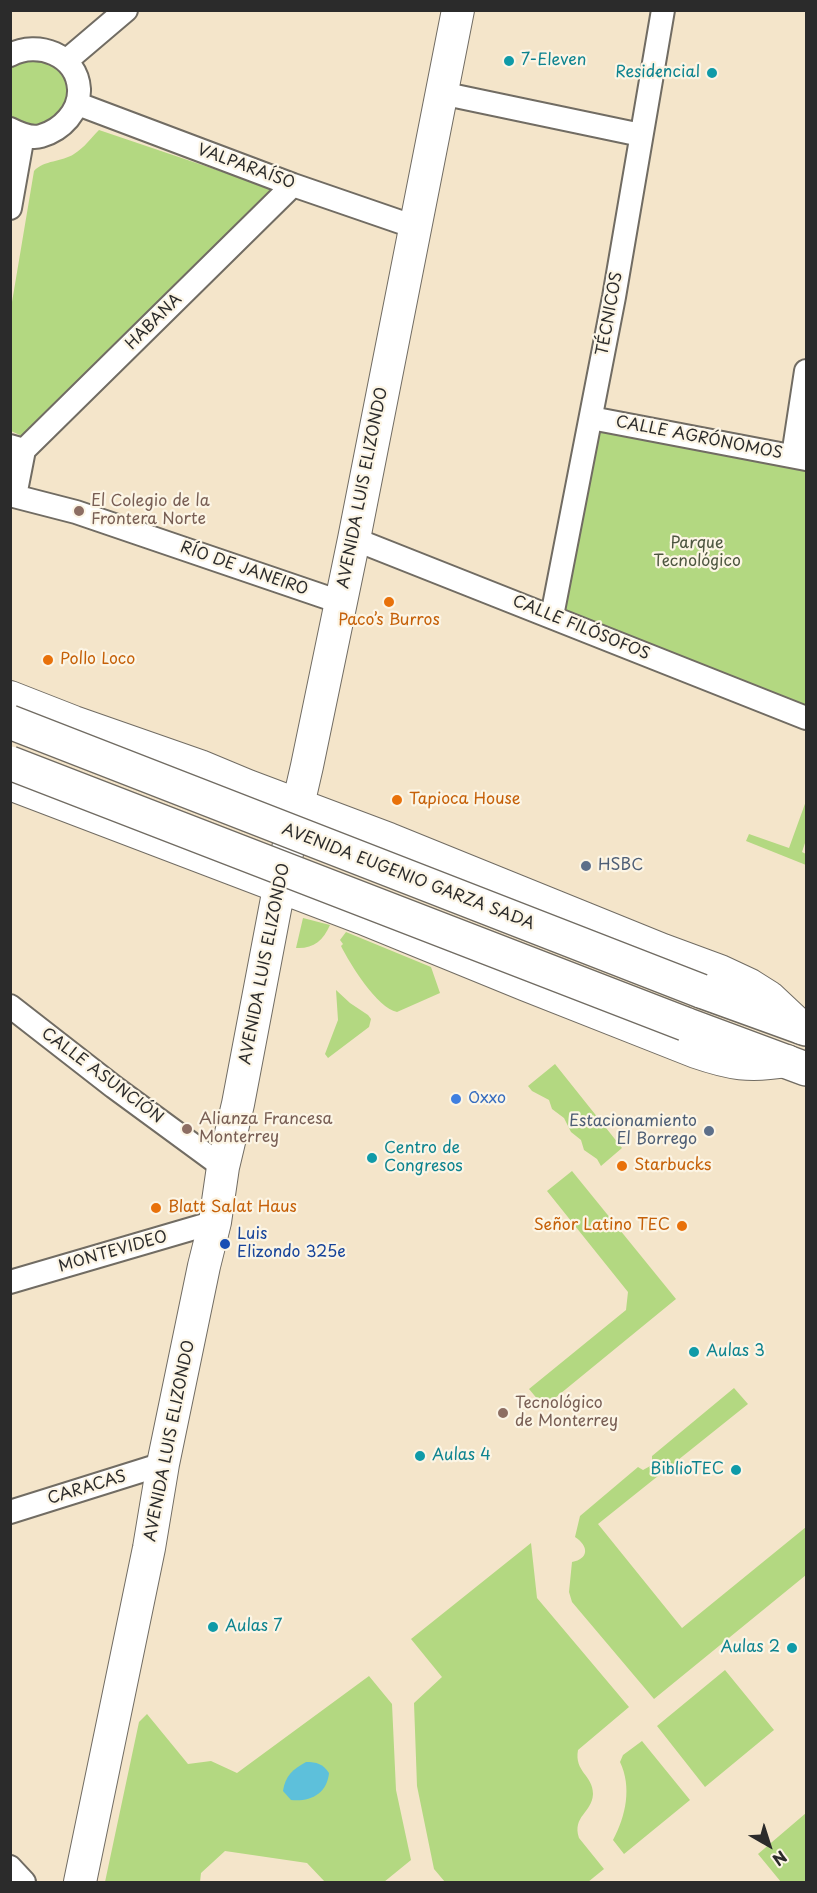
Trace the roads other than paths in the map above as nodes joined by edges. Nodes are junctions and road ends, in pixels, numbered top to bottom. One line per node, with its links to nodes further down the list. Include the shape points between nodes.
1 (126, 10): 5 (street)
2 (458, 10): 6 (street, AVENIDA LUIS ELIZONDO)
3 (663, 10): 9 (street, TÉCNICOS)
4 (11, 53): 5 (street, via 31,48 50,50)
5 (66, 61): 7 (street, via 79,88)
6 (441, 93): 9 (street); 12 (street, AVENIDA LUIS ELIZONDO)
7 (78, 104): 8 (street, via 66,123 56,129 40,136); 10 (street, VALPARAÍSO)
8 (17, 132): 11 (street)
9 (641, 135): 14 (street, TÉCNICOS)
10 (293, 185): 12 (street, VALPARAÍSO); 15 (street, HABANA)
11 (10, 208)
12 (415, 227): 18 (street, AVENIDA LUIS ELIZONDO)
13 (807, 371): 16 (street)
14 (591, 418): 16 (street, CALLE AGRÓNOMOS); 20 (street, TÉCNICOS)
15 (17, 448): 17 (street)
16 (800, 458)
17 (13, 495): 19 (street, RÍO DE JANEIRO, via 76,512)
18 (354, 539): 19 (street, AVENIDA LUIS ELIZONDO); 20 (street, CALLE FILÓSOFOS)
19 (340, 602): 27 (street, AVENIDA LUIS ELIZONDO)
20 (552, 616): 22 (street, CALLE FILÓSOFOS)
21 (10, 697): 25 (street)
22 (807, 718)
23 (10, 722): 33 (highway, AVENIDA EUGENIO GARZA SADA, bridge)
24 (10, 764): 34 (highway, bridge)
25 (200, 766): 27 (street); 29 (street, via 221,794 223,816 205,843 194,848)
26 (10, 784): 29 (street)
27 (298, 806): 28 (street); 30 (street, AVENIDA LUIS ELIZONDO)
28 (389, 839): 31 (street, via 366,845 346,868 344,896); 33 (street, via 720,971 769,997)
29 (174, 848): 30 (street)
30 (279, 888): 31 (street); 35 (street, AVENIDA LUIS ELIZONDO)
31 (362, 918): 34 (street, via 696,1052 743,1065)
32 (10, 1006): 35 (street, CALLE ASUNCIÓN)
33 (804, 1029)
34 (797, 1065)
35 (223, 1167): 36 (street, AVENIDA LUIS ELIZONDO)
36 (215, 1222): 37 (street, MONTEVIDEO); 38 (street, AVENIDA LUIS ELIZONDO)
37 (10, 1282)
38 (163, 1464): 39 (street, CARACAS); 42 (street, AVENIDA LUIS ELIZONDO)
39 (10, 1512)
40 (10, 1867): 41 (street)
41 (24, 1882)
42 (80, 1882)

